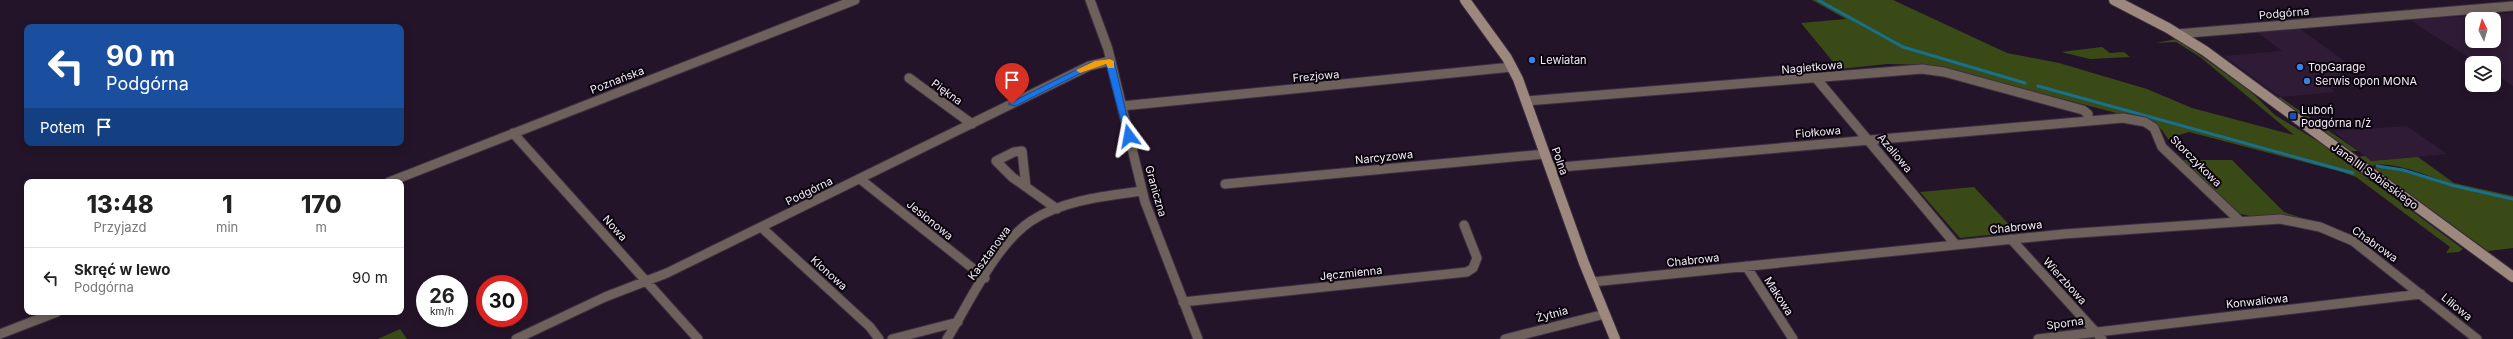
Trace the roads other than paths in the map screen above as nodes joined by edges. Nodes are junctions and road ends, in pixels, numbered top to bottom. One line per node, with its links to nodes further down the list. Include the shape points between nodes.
1 (855, 0): 16 (street, Poznańska)
2 (1090, 0): 8 (street, Graniczna, via 1104,35)
3 (1465, 0): 9 (street, Polna)
4 (2114, 0): 7 (street, Jana III Sobieskiego)
5 (2504, 0): 6 (street)
6 (2513, 6): 7 (street, Podgórna)
7 (2177, 34): 32 (street, Jana III Sobieskiego, via 2232,71)
8 (1110, 61): 13 (street, Graniczna); 15 (street, Podgórna, via 1089,66)
9 (1512, 67): 12 (street, Polna); 13 (street, Frezjowa)
10 (909, 78): 15 (street, Piękna)
11 (1815, 78): 12 (street, Nagietkowa); 14 (street, Nagietkowa, via 1907,69 1931,70 2083,110 2088,114); 17 (street, Azaliowa)
12 (1526, 101): 18 (street, Polna)
13 (1122, 106): 24 (street, Graniczna)
14 (2088, 119): 17 (street, Fiołkowa); 26 (street, Storczykowa, via 2135,119 2154,128 2162,147)
15 (972, 124): 21 (street, Podgórna)
16 (513, 133): 20 (street, Poznańska); 34 (street, Nowa)
17 (1868, 140): 19 (street, Fiołkowa); 30 (street, Azaliowa)
18 (1545, 154): 19 (street, Polna); 22 (street, Narcyzowa)
19 (1550, 168): 35 (street, Polna)
20 (397, 179)
21 (860, 179): 28 (street, Podgórna); 33 (street, Jesionowa)
22 (1225, 184)
23 (1026, 187): 25 (street)
24 (1142, 191): 25 (street, Kasztanowa); 37 (street, Graniczna)
25 (1057, 209): 33 (street, Kasztanowa, via 1032,221 1019,231)
26 (2240, 221): 29 (street, Chabrowa); 36 (street, Chabrowa, via 2295,221 2332,231 2362,246)
27 (1464, 226): 37 (street, Jęczmienna, via 1478,256 1478,264 1467,272)
28 (761, 227): 34 (street, Podgórna); 45 (street, Klonowa)
29 (2011, 239): 30 (street, Chabrowa); 41 (street, Wierzbowa)
30 (1956, 245): 31 (street, Chabrowa)
31 (1746, 266): 35 (street, Chabrowa); 51 (street, Makowa)
32 (2513, 277)
33 (985, 278): 40 (street, Kasztanowa)
34 (648, 281): 43 (street, Podgórna, via 606,297); 44 (street, Nowa)
35 (1592, 282): 38 (street, Polna)
36 (2422, 294): 41 (street, Konwaliowa); 54 (street, Liliowa)
37 (1183, 302): 48 (street, Graniczna)
38 (1605, 314): 49 (street, Żytnia); 50 (street, Polna)
39 (49, 315): 42 (street)
40 (958, 322): 46 (street); 47 (street, Kasztanowa)
41 (2094, 331): 52 (street, Sporna); 53 (street, Wierzbowa)
42 (0, 334)
43 (516, 339)
44 (698, 339)
45 (880, 339)
46 (892, 339)
47 (947, 339)
48 (1198, 339)
49 (1505, 339)
50 (1615, 339)
51 (1793, 339)
52 (2038, 339)
53 (2102, 339)
54 (2477, 339)

